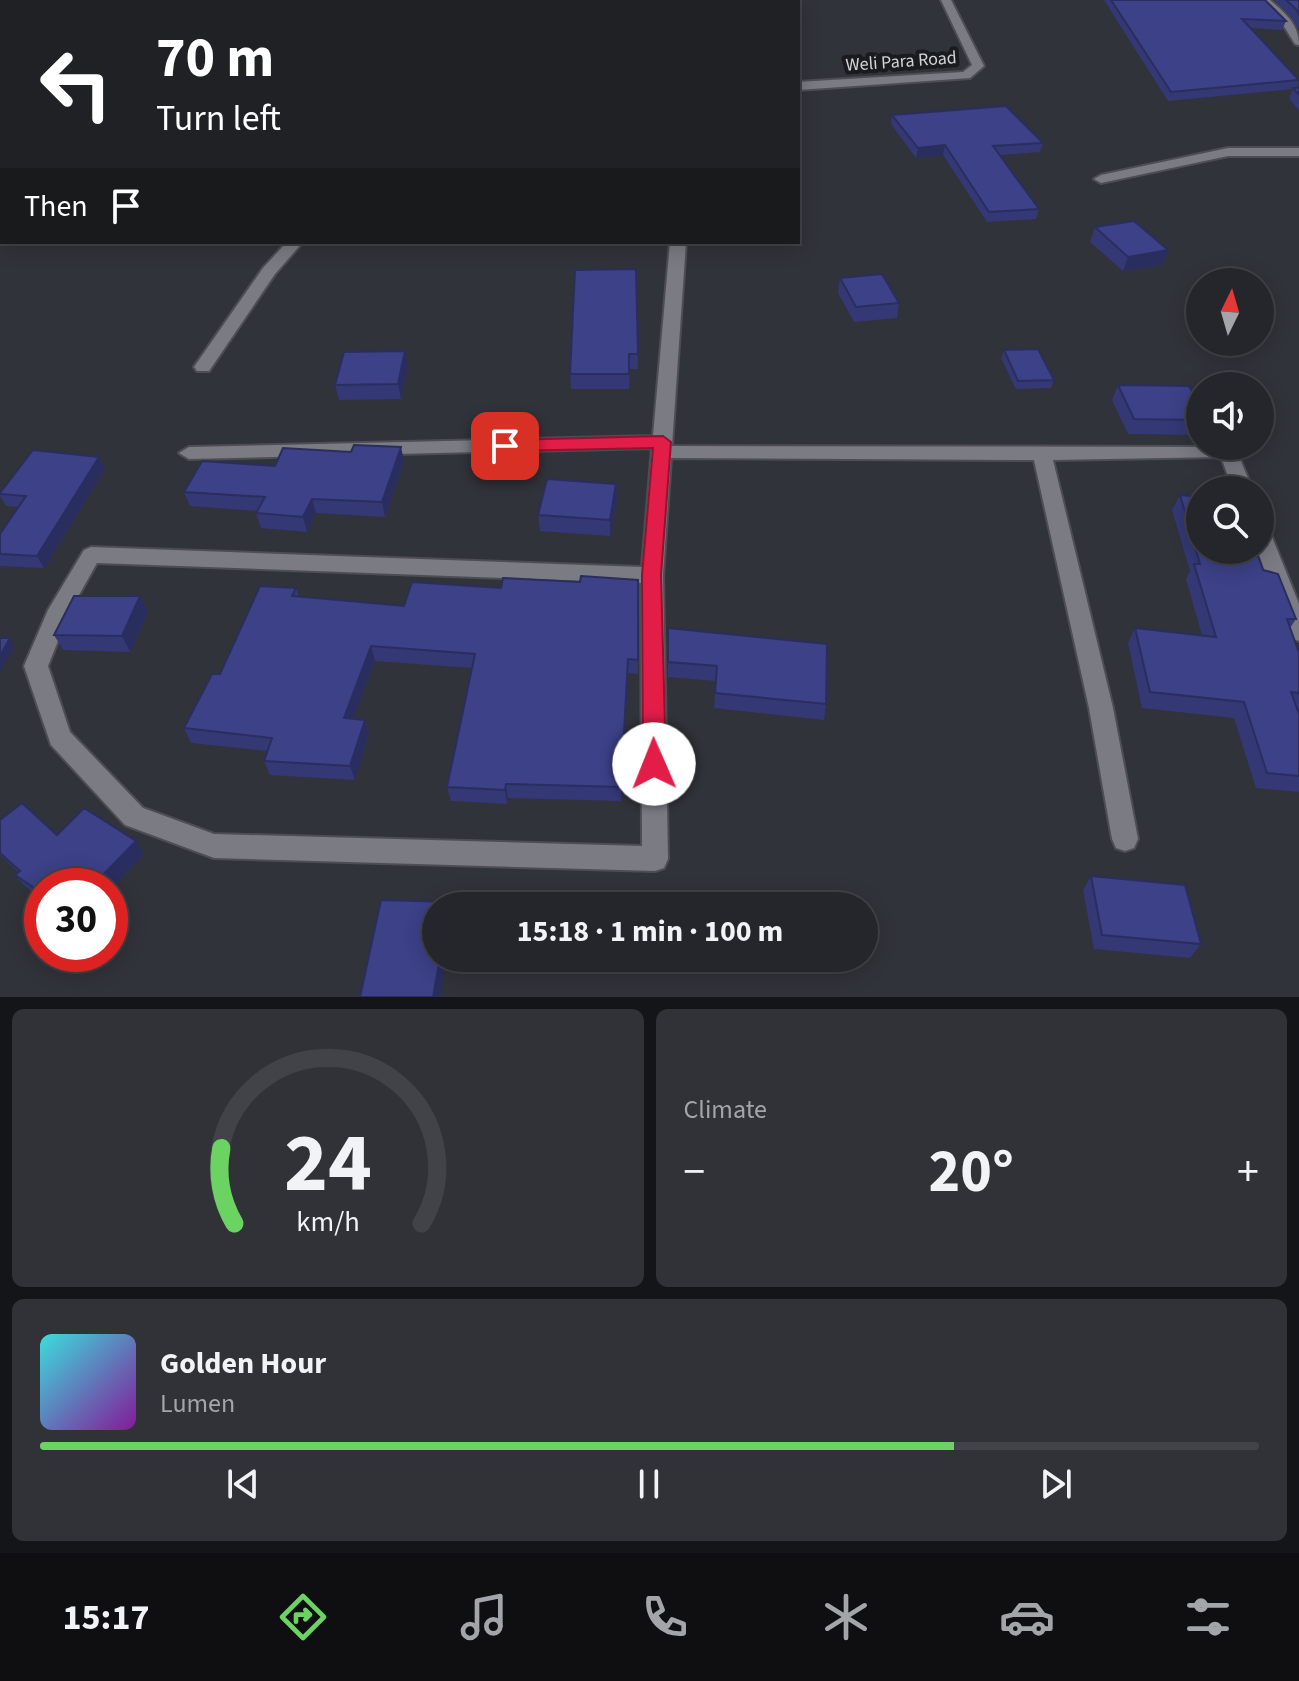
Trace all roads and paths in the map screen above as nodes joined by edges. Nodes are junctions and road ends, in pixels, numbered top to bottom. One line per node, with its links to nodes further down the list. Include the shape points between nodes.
1 (946, 0): 4 (street, Weli Para Road, via 978,66 966,75)
2 (1264, 0): 3 (street)
3 (1299, 42)
4 (800, 86)
5 (1299, 152): 6 (street, via 1228,152)
6 (1101, 179)
7 (293, 244): 9 (street)
8 (678, 244): 10 (street)
9 (203, 367)
10 (662, 447): 11 (street); 12 (street); 15 (street)
11 (189, 453)
12 (1042, 454): 13 (street, via 1228,451); 17 (street, via 1101,708)
13 (1238, 476)
14 (1272, 564): 16 (street)
15 (652, 575): 15 (street, via 91,555 59,610 36,666 60,738 134,817 214,846 655,859)
16 (1299, 632)
17 (1125, 839)

